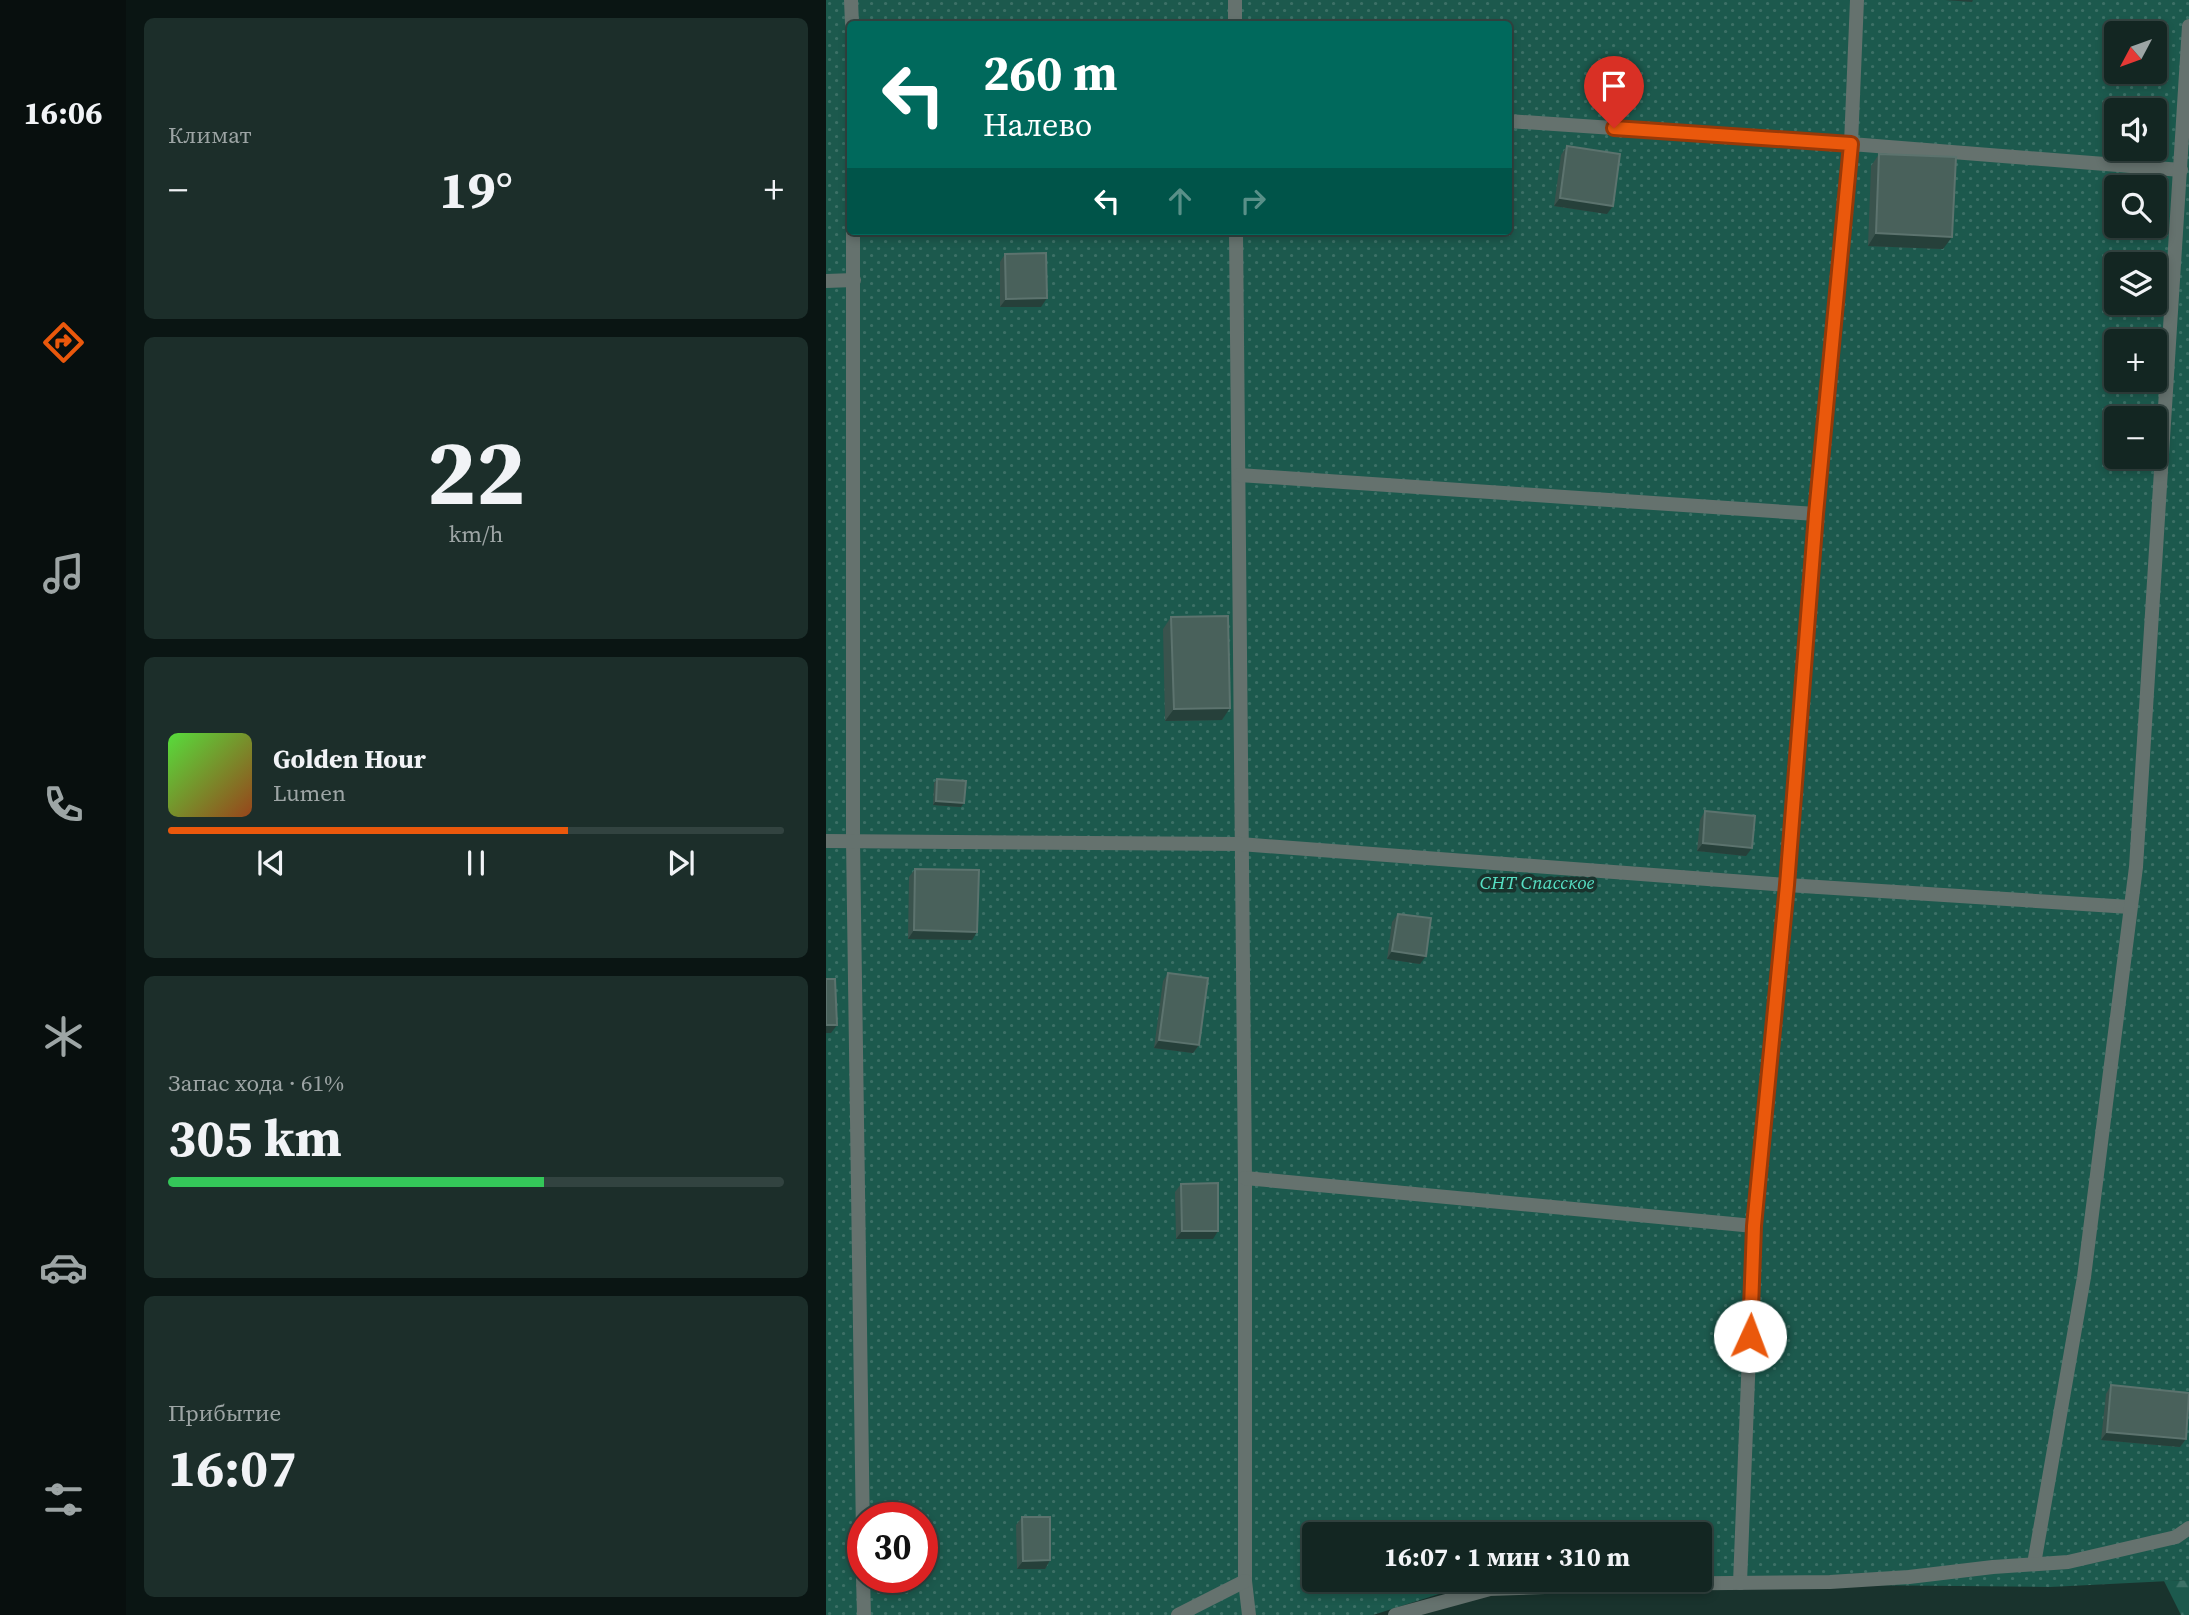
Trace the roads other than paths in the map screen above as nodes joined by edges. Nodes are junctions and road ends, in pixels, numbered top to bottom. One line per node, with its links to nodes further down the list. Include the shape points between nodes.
1 (851, 0): 4 (street)
2 (1235, 0): 5 (street)
3 (1857, 0): 8 (street)
4 (852, 21)
5 (1235, 21)
6 (2189, 26): 9 (street)
7 (1512, 121): 8 (street)
8 (1851, 144): 9 (street); 15 (street)
9 (2181, 170): 20 (street)
10 (853, 235): 12 (street)
11 (1236, 235): 14 (street)
12 (854, 280): 13 (street); 17 (street)
13 (826, 281)
14 (1239, 475): 15 (street); 18 (street)
15 (1816, 514): 19 (street)
16 (826, 841): 17 (street)
17 (853, 841): 18 (street); 23 (street)
18 (1240, 844): 19 (street); 21 (street)
19 (1787, 885): 20 (street); 22 (street)
20 (2130, 907): 25 (street, via 2084,1277)
21 (1245, 1178): 22 (street); 26 (street)
22 (1754, 1226): 27 (street)
23 (862, 1502)
24 (2189, 1528): 25 (street, via 2176,1537 2068,1562)
25 (2034, 1564): 27 (street, via 1830,1583)
26 (1245, 1581): 30 (street); 31 (street)
27 (1740, 1583): 32 (street, via 1490,1590)
28 (863, 1593): 29 (street)
29 (864, 1615)
30 (1178, 1615)
31 (1249, 1615)
32 (1395, 1615)

